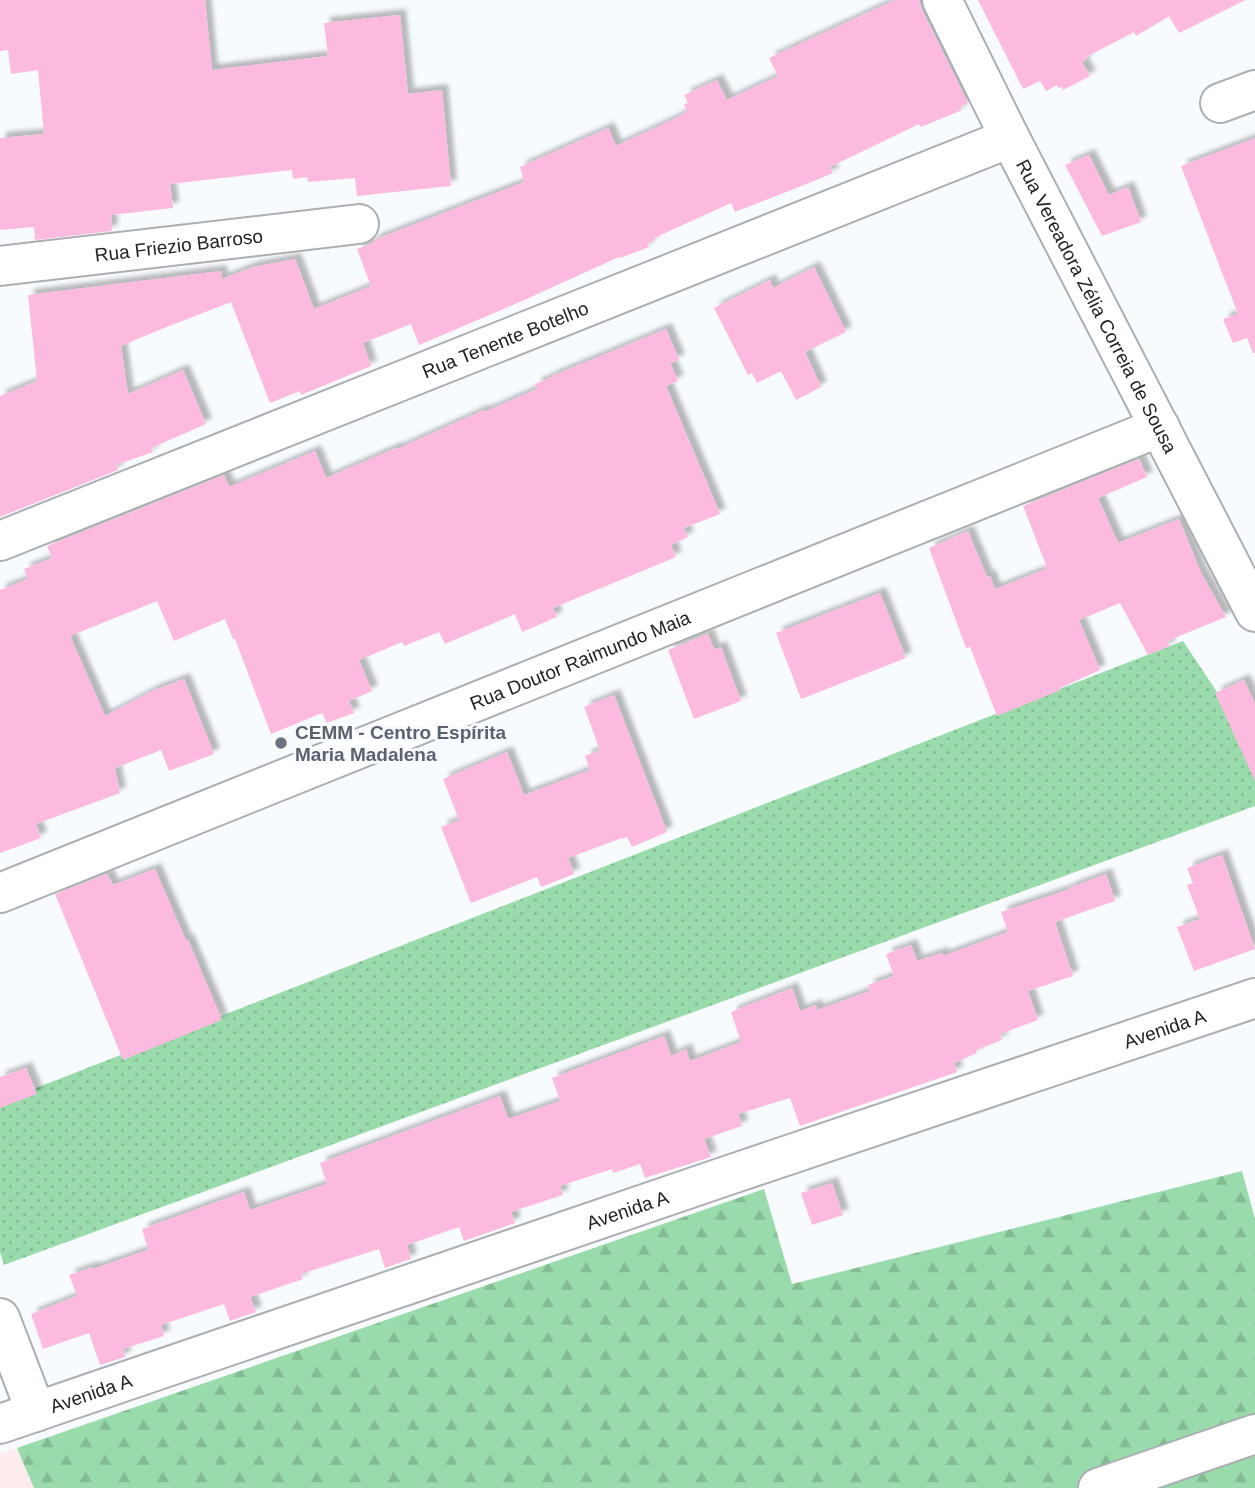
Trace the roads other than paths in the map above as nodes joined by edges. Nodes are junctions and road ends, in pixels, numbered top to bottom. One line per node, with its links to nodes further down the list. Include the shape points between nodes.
1 (942, 0): 2 (street, Rua Vereadora Zélia Correia de Sousa)
2 (1010, 138): 5 (street, Rua Vereadora Zélia Correia de Sousa); 6 (street, Rua Tenente Botelho)
3 (359, 224): 4 (street, Rua Friezio Barroso)
4 (0, 266)
5 (1160, 427): 7 (street, Rua Vereadora Zélia Correia de Sousa); 8 (street, Rua Doutor Raimundo Maia)
6 (0, 541)
7 (1255, 612)
8 (0, 893)
9 (1255, 998): 11 (street, Avenida A)
10 (0, 1318): 11 (street)
11 (36, 1412): 12 (street, Avenida A)
12 (0, 1424)
13 (1255, 1434): 14 (street)
14 (1098, 1488)

